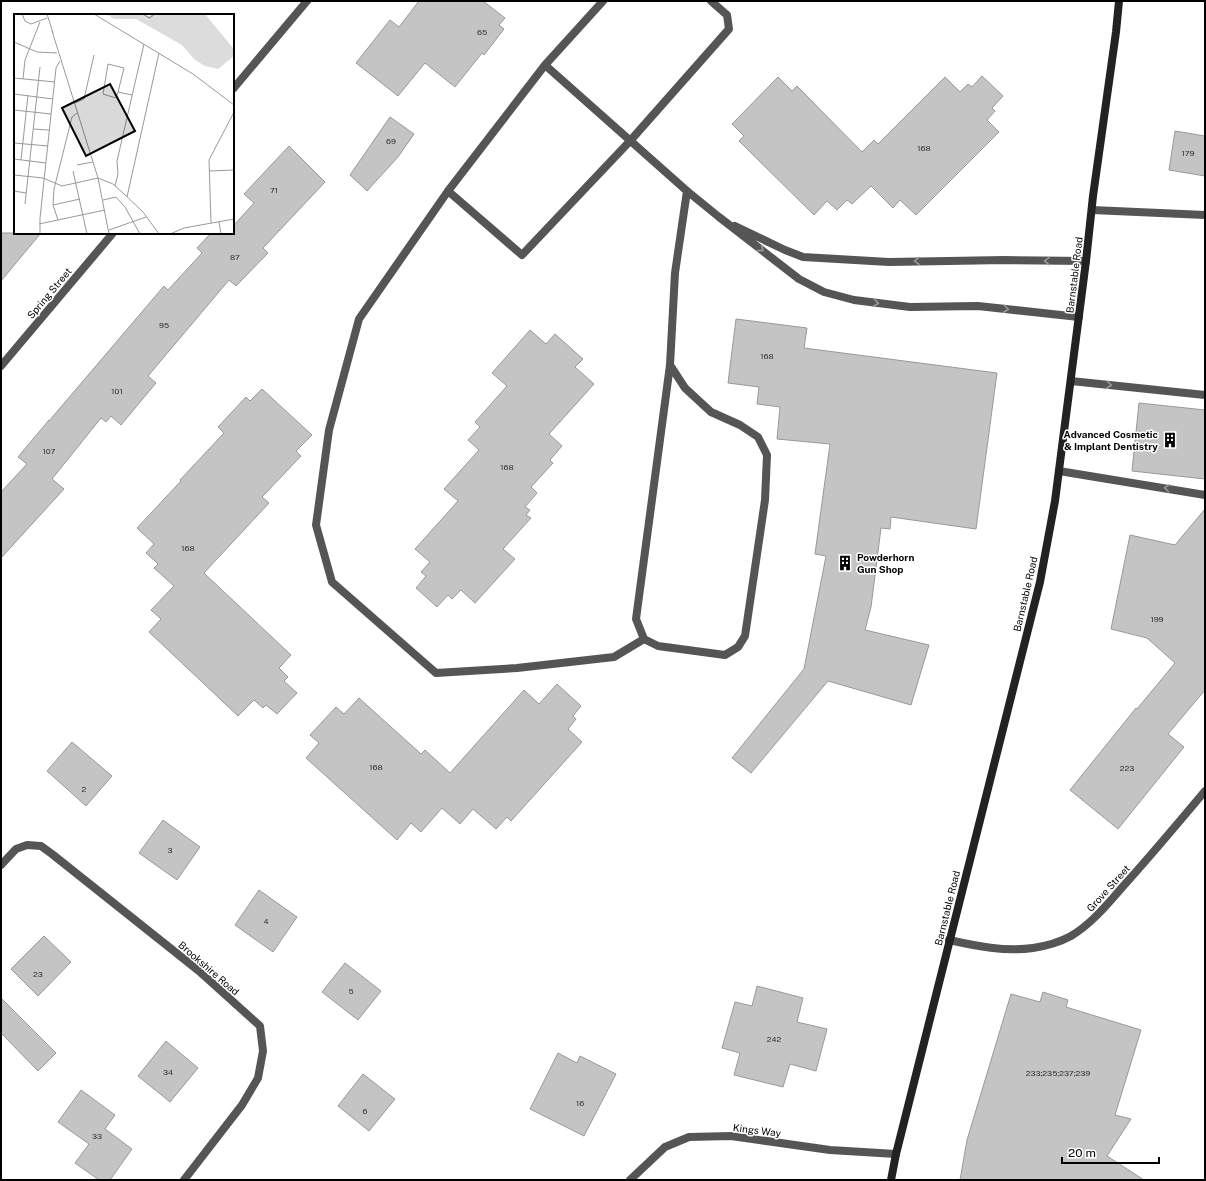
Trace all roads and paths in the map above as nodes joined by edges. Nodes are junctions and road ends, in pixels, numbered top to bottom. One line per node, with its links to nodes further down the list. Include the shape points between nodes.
1 (307, 1): 6 (street)
2 (603, 1): 5 (street)
3 (710, 1): 7 (street, via 727,15 728,29)
4 (1119, 1): 10 (main road, Barnstable Road)
5 (545, 65): 7 (street); 8 (street)
6 (234, 89)
7 (630, 141): 8 (street, via 522,255); 9 (street)
8 (448, 191): 22 (street, via 359,319 329,430 316,525 332,582 436,673 517,668 614,657)
9 (687, 191): 12 (street); 16 (street, via 675,273)
10 (1092, 210): 11 (street); 14 (main road, Barnstable Road)
11 (1205, 215)
12 (718, 217): 14 (street, one-way to 12, via 889,262 804,257); 15 (street, one-way to 15, via 799,279 824,292 854,300 910,307 978,306)
13 (112, 234): 17 (street, Spring Street)
14 (1086, 261): 15 (main road, Barnstable Road)
15 (1079, 316): 18 (main road, Barnstable Road)
16 (670, 365): 22 (street, via 636,619); 22 (street, via 685,388 711,412 740,425 758,437 767,455 765,500 745,636 738,647 725,655 658,646)
17 (1, 366)
18 (1071, 381): 19 (street, one-way to 19); 20 (main road, Barnstable Road)
19 (1205, 395)
20 (1059, 471): 21 (street, one-way to 20); 25 (main road, Barnstable Road, via 1040,582)
21 (1205, 495)
22 (644, 639)
23 (1205, 791): 25 (street, Grove Street, via 1095,918 1070,936 1052,944 1013,949 977,946)
24 (1, 865): 27 (street, Brookshire Road, via 16,849 27,845 41,846 199,971 260,1026 262,1050 258,1078 242,1105)
25 (949, 940): 26 (main road, Barnstable Road)
26 (896, 1154): 28 (street, Kings Way, via 830,1150 731,1136 689,1137 665,1147); 29 (main road, Barnstable Road)
27 (184, 1180)
28 (630, 1180)
29 (891, 1180)

